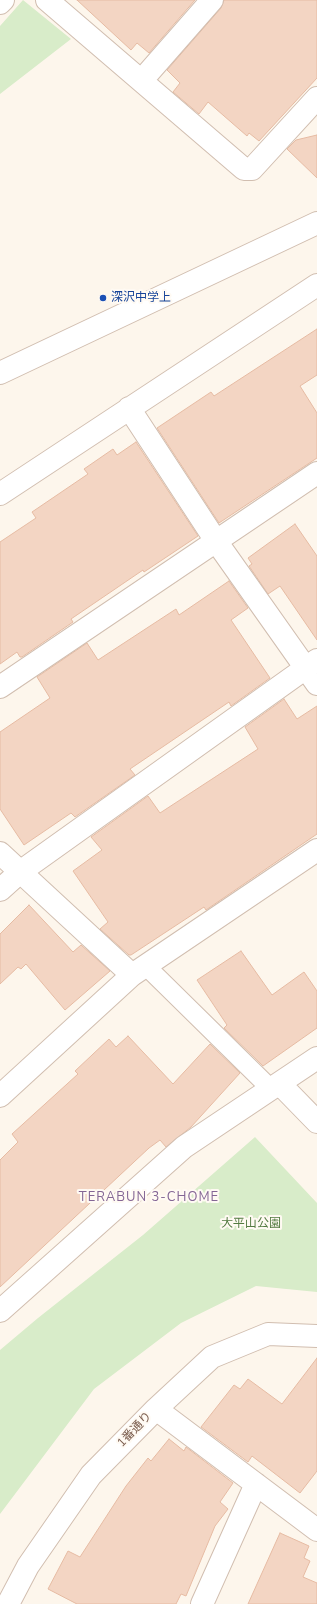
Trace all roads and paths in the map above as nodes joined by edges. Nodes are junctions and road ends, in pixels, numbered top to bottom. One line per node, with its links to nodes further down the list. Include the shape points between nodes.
1 (3, 0): 4 (street)
2 (47, 0): 5 (street)
3 (212, 0): 5 (street)
4 (0, 3)
5 (142, 80): 6 (street, via 244,169 252,170)
6 (317, 98)
7 (317, 224): 9 (street)
8 (317, 285): 10 (street)
9 (0, 373)
10 (129, 408): 12 (street); 13 (street)
11 (317, 473): 13 (street)
12 (0, 494)
13 (216, 541): 14 (street); 15 (street)
14 (313, 670): 18 (street)
15 (0, 687)
16 (317, 850): 20 (street)
17 (0, 853): 18 (street)
18 (20, 872): 19 (street); 20 (street)
19 (0, 890)
20 (139, 970): 22 (lane); 23 (street)
21 (317, 1058): 22 (street)
22 (276, 1086): 24 (street); 25 (street, via 184,1147)
23 (0, 1096)
24 (317, 1122)
25 (0, 1311)
26 (317, 1336): 27 (street, 1番通り, via 268,1334 212,1357)
27 (156, 1409): 28 (street); 30 (street, 1番通り, via 91,1475 28,1566)
28 (256, 1484): 29 (street); 31 (street)
29 (317, 1530)
30 (8, 1604)
31 (202, 1604)

